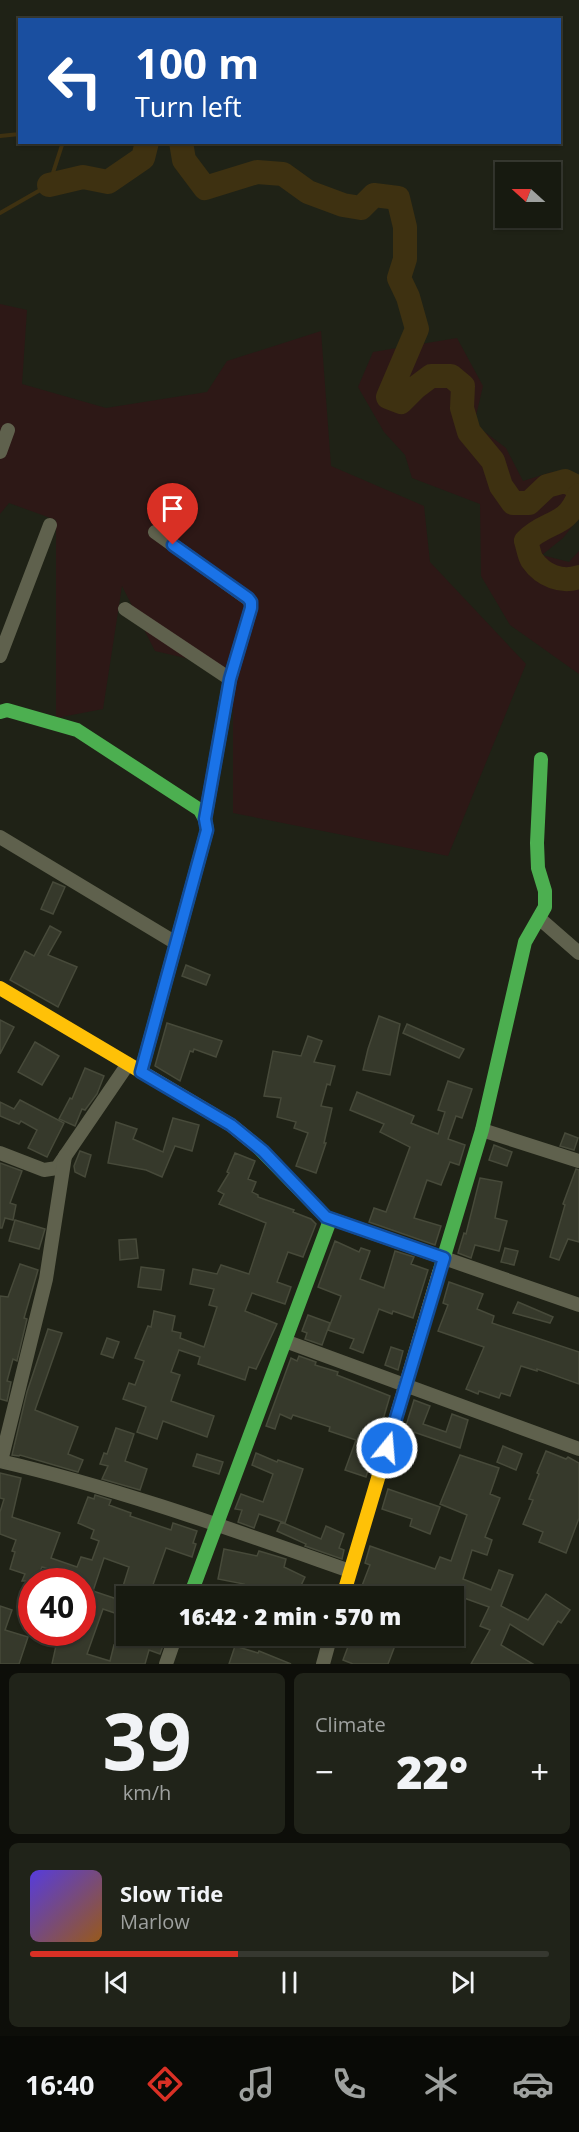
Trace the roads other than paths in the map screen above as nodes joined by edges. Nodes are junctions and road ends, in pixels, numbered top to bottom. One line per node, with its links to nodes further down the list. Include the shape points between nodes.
1 (8, 430): 2 (street)
2 (0, 452)
3 (50, 525): 6 (street)
4 (155, 532): 7 (street, via 251,602)
5 (125, 609): 7 (street)
6 (0, 656)
7 (230, 679): 10 (street)
8 (0, 712): 10 (street, via 7,710 77,730 200,810)
9 (541, 759): 12 (street, via 538,868 546,907)
10 (205, 819): 13 (street, via 207,830)
11 (0, 837): 13 (street)
12 (540, 919): 14 (street); 18 (street, via 525,942)
13 (176, 943): 17 (street)
14 (579, 953)
15 (0, 988): 16 (street)
16 (128, 1064): 17 (street); 20 (street)
17 (141, 1072): 22 (street, via 231,1125 263,1151)
18 (482, 1130): 21 (street); 23 (street)
19 (0, 1153): 20 (street, via 44,1170 57,1168)
20 (65, 1156): 28 (street, via 46,1279)
21 (579, 1161)
22 (326, 1217): 23 (street); 25 (street, via 328,1229)
23 (444, 1258): 24 (street); 26 (street)
24 (579, 1305)
25 (285, 1341): 26 (street); 29 (street)
26 (405, 1386): 27 (street); 30 (street)
27 (579, 1449)
28 (0, 1461): 29 (street)
29 (216, 1524): 30 (street); 31 (street)
30 (350, 1571): 32 (street)
31 (194, 1586)
32 (346, 1586)
33 (172, 1646): 35 (street)
34 (328, 1646): 36 (street)
35 (165, 1664)
36 (323, 1664)

